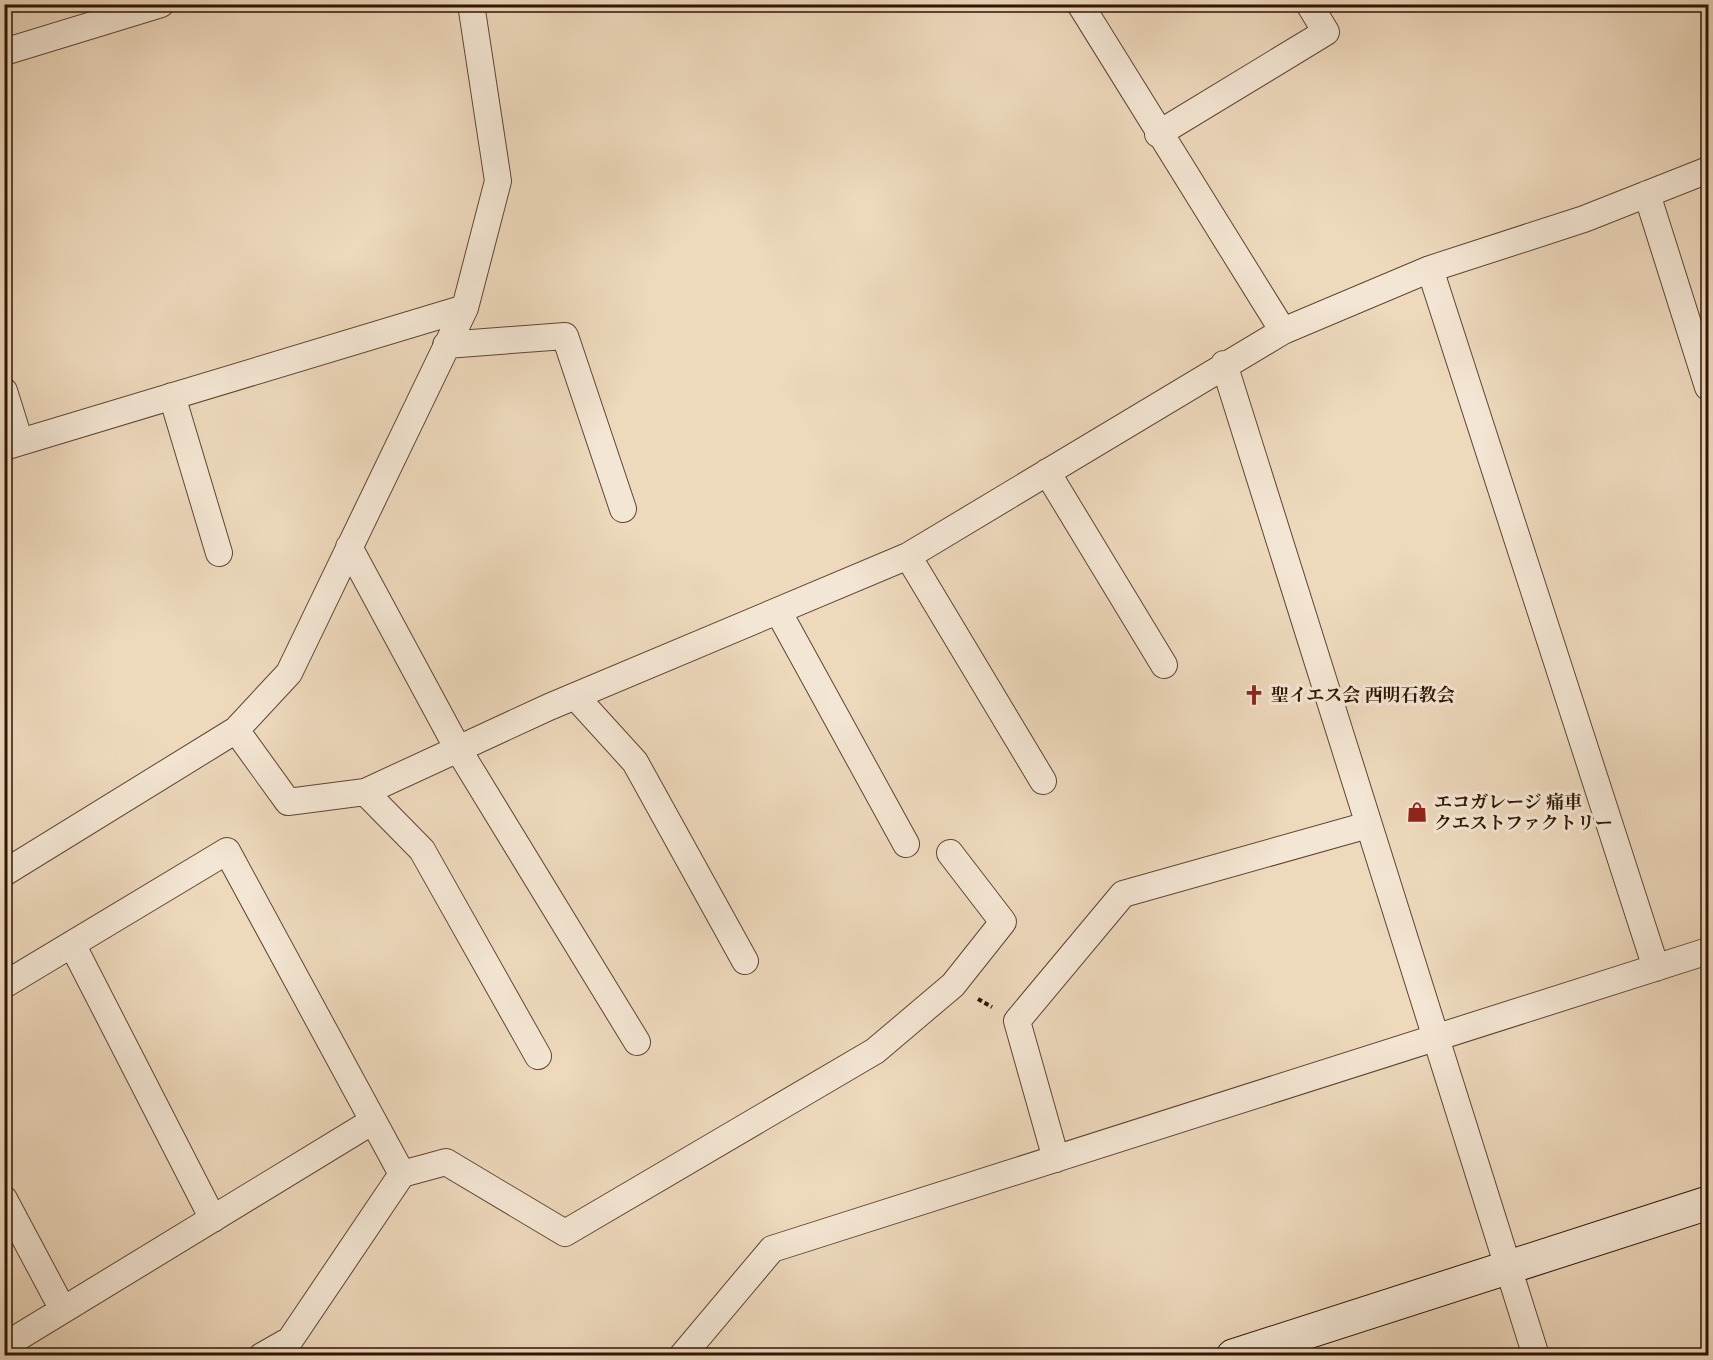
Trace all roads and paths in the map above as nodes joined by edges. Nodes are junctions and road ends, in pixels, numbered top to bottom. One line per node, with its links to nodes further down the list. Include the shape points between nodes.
1 (161, 4): 5 (street)
2 (471, 4): 10 (street, via 498,181)
3 (1080, 4): 6 (street)
4 (1309, 4): 6 (street, via 1326,32)
5 (4, 52)
6 (1158, 134): 11 (street)
7 (1708, 170): 8 (street)
8 (1647, 194): 9 (street, via 1584,219); 14 (street)
9 (1430, 269): 11 (street); 37 (street)
10 (465, 308): 12 (street); 16 (street)
11 (1283, 331): 13 (street)
12 (446, 345): 19 (street, via 565,336); 20 (street)
13 (1224, 364): 18 (street); 30 (street)
14 (1708, 387)
15 (4, 392): 17 (street)
16 (172, 396): 17 (street); 21 (street)
17 (12, 445)
18 (1047, 472): 22 (street); 24 (street)
19 (623, 509)
20 (349, 547): 26 (street, via 288,673); 27 (street)
21 (219, 553)
22 (908, 556): 23 (street); 28 (street)
23 (778, 611): 25 (street); 31 (street)
24 (1164, 665)
25 (575, 696): 27 (street); 36 (street, via 635,762)
26 (236, 730): 29 (street, via 288,802); 33 (street)
27 (458, 749): 29 (street); 42 (street)
28 (1043, 781)
29 (365, 792): 43 (street, via 422,850)
30 (1368, 825): 40 (street, via 1123,894); 41 (street)
31 (906, 844)
32 (950, 853): 39 (street, via 1003,922)
33 (4, 873)
34 (72, 944): 38 (street); 44 (street, via 227,851); 49 (street)
35 (1708, 951): 37 (street)
36 (745, 961)
37 (1656, 968): 41 (street)
38 (4, 985)
39 (953, 985): 40 (path); 46 (street, via 874,1052 565,1233 446,1162)
40 (1017, 1021): 45 (street)
41 (1435, 1039): 45 (street); 50 (street)
42 (637, 1042)
43 (538, 1056)
44 (373, 1121): 46 (street); 49 (street)
45 (1056, 1159): 55 (street, via 772,1249)
46 (402, 1174): 53 (street)
47 (4, 1198): 51 (street)
48 (1708, 1203): 50 (street)
49 (213, 1219): 51 (street)
50 (1509, 1267): 56 (street); 57 (street)
51 (63, 1310): 52 (street)
52 (4, 1346)
53 (293, 1348): 54 (street)
54 (262, 1356)
55 (682, 1356)
56 (1233, 1356)
57 (1536, 1356)

